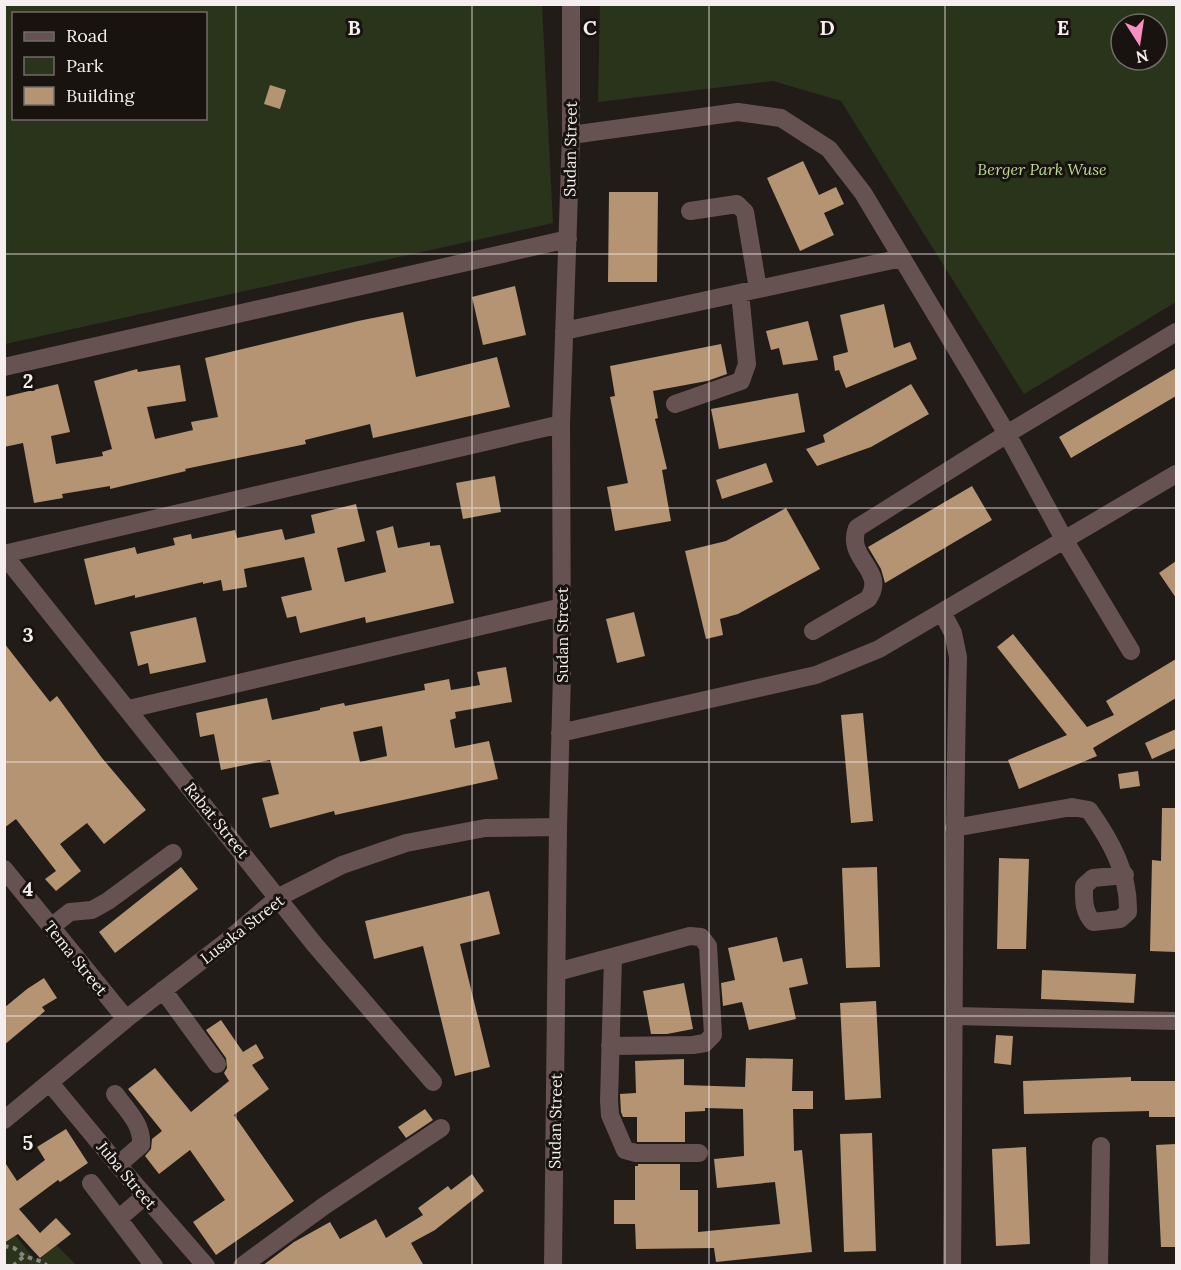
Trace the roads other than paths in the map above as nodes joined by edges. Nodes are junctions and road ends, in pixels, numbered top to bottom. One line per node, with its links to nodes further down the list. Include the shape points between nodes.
1 (571, 4): 2 (street, Sudan Street)
2 (571, 135): 4 (street, Sudan Street); 5 (street, via 738,112 781,118 829,149 863,193)
3 (690, 211): 6 (street, via 737,204 742,207)
4 (568, 239): 8 (street, Sudan Street); 10 (street)
5 (902, 258): 6 (street); 13 (street)
6 (758, 289): 7 (street)
7 (740, 293): 8 (street); 11 (street, via 747,364 741,381)
8 (564, 331): 12 (street, Sudan Street)
9 (1176, 332): 13 (street)
10 (4, 367)
11 (675, 404)
12 (561, 424): 16 (street); 17 (street, Sudan Street)
13 (1007, 434): 15 (street); 19 (street, via 856,528 856,550 874,580 874,590 868,599)
14 (1176, 474): 15 (street)
15 (1065, 541): 18 (street); 20 (street)
16 (4, 555): 21 (street, Rabat Street)
17 (562, 607): 21 (street); 22 (street, Sudan Street)
18 (942, 612): 22 (street, via 879,649 816,675); 24 (street, via 953,633 958,657)
19 (813, 631)
20 (1131, 651)
21 (129, 709): 28 (street, Rabat Street)
22 (560, 733): 23 (street, Sudan Street)
23 (558, 826): 28 (street, Lusaka Street, via 485,828 405,843 342,865); 31 (street, Sudan Street)
24 (954, 828): 27 (street, via 1072,807 1089,810); 33 (street)
25 (173, 853): 29 (street, via 92,910 70,912)
26 (4, 869): 29 (street, Tema Street)
27 (1125, 875)
28 (279, 897): 32 (street, Lusaka Street); 39 (street, Rabat Street)
29 (51, 927): 34 (street, Tema Street)
30 (613, 957): 31 (street); 36 (street); 36 (street, via 690,936 701,937 708,946 713,1035 705,1043 693,1046)
31 (557, 972): 52 (street, Sudan Street)
32 (163, 990): 34 (street, Lusaka Street); 37 (street)
33 (955, 1016): 35 (street); 53 (street)
34 (126, 1019): 38 (street, Lusaka Street)
35 (1176, 1021)
36 (610, 1046): 44 (street, via 610,1115 626,1150)
37 (217, 1064)
38 (50, 1083): 41 (street, Lusaka Street); 45 (street, Juba Street)
39 (433, 1083)
40 (115, 1094): 45 (street, via 142,1136 141,1145)
41 (4, 1120)
42 (441, 1128): 49 (street)
43 (1101, 1146): 54 (street)
44 (699, 1153)
45 (118, 1165): 47 (street, Juba Street)
46 (91, 1184): 48 (street)
47 (145, 1196): 48 (street); 51 (street, Juba Street)
48 (118, 1219): 50 (street)
49 (242, 1265)
50 (154, 1266)
51 (206, 1266)
52 (553, 1266)
53 (952, 1266)
54 (1099, 1266)

